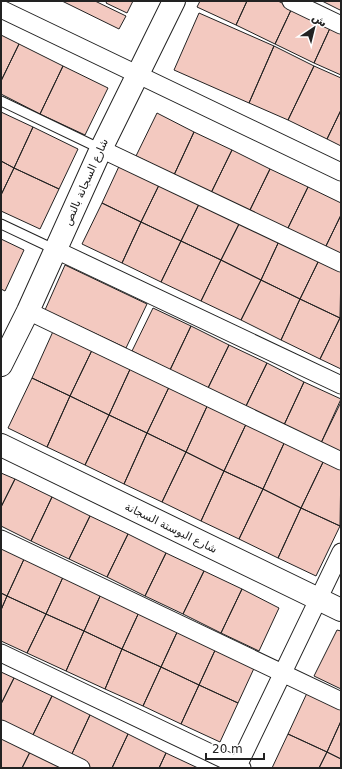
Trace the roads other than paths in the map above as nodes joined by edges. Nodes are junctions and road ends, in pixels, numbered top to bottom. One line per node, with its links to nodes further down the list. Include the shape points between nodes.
1 (174, 1): 5 (street, شارع السجانة بالنص)
2 (291, 1): 4 (street)
3 (1, 9): 5 (street)
4 (341, 25)
5 (138, 74): 7 (street, شارع السجانة بالنص); 8 (street)
6 (1, 102): 7 (lane)
7 (101, 149): 10 (street, شارع السجانة بالنص); 11 (street)
8 (341, 172)
9 (1, 224): 10 (lane)
10 (56, 250): 12 (street, شارع السجانة بالنص); 14 (street)
11 (341, 263)
12 (28, 311): 13 (street, شارع السجانة بالنص); 16 (street)
13 (2, 357)
14 (341, 385)
15 (1, 445): 19 (street, شارع البوستة السجانة)
16 (341, 461)
17 (1, 539): 22 (street)
18 (341, 552): 19 (street)
19 (318, 600): 20 (street, شارع البوستة السجانة); 22 (street)
20 (341, 610)
21 (1, 653): 25 (street)
22 (282, 673): 23 (street); 25 (street)
23 (341, 701)
24 (1, 729): 26 (street)
25 (239, 767)
26 (81, 768)

